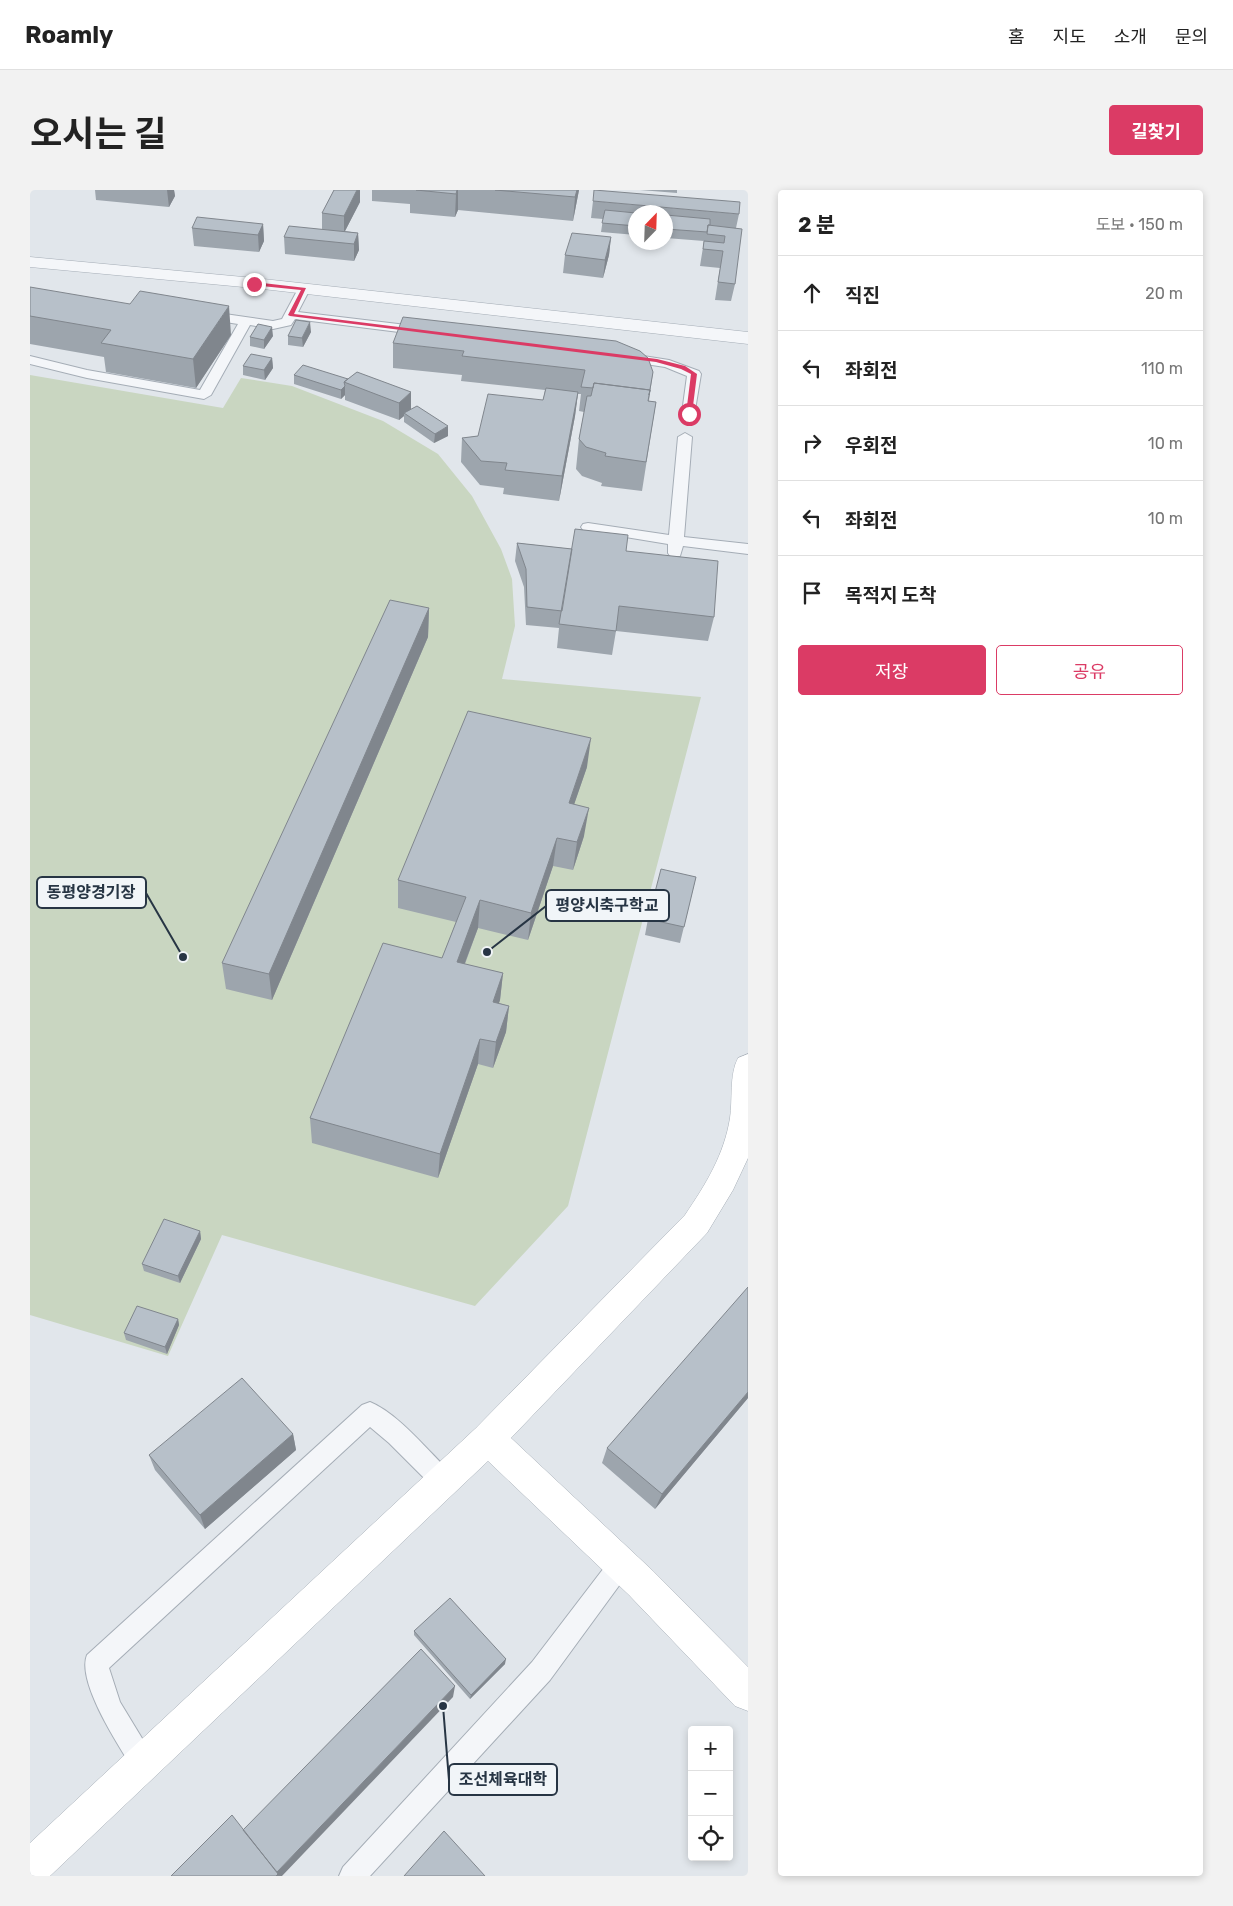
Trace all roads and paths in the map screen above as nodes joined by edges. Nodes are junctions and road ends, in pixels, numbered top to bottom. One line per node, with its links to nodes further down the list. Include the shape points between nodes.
1 (30, 262): 2 (street)
2 (304, 289): 4 (lane); 7 (street)
3 (187, 312): 5 (lane)
4 (290, 315): 5 (lane, via 286,322 273,325); 6 (lane)
5 (246, 321): 9 (lane, via 204,395)
6 (439, 334)
7 (748, 338)
8 (607, 355): 10 (lane, via 657,361 694,374)
9 (30, 360)
10 (689, 414)
11 (685, 437): 13 (lane)
12 (588, 527): 13 (lane)
13 (676, 541): 14 (lane); 15 (lane)
14 (748, 549)
15 (674, 564)
16 (748, 1066): 17 (street, via 741,1135 729,1169 696,1224)
17 (488, 1439): 18 (street); 19 (street)
18 (444, 1482): 21 (street); 21 (lane, via 370,1413 96,1664 110,1708)
19 (621, 1564): 20 (street); 23 (lane, via 541,1671)
20 (748, 1693)
21 (144, 1763): 22 (street)
22 (30, 1869)
23 (352, 1876)

